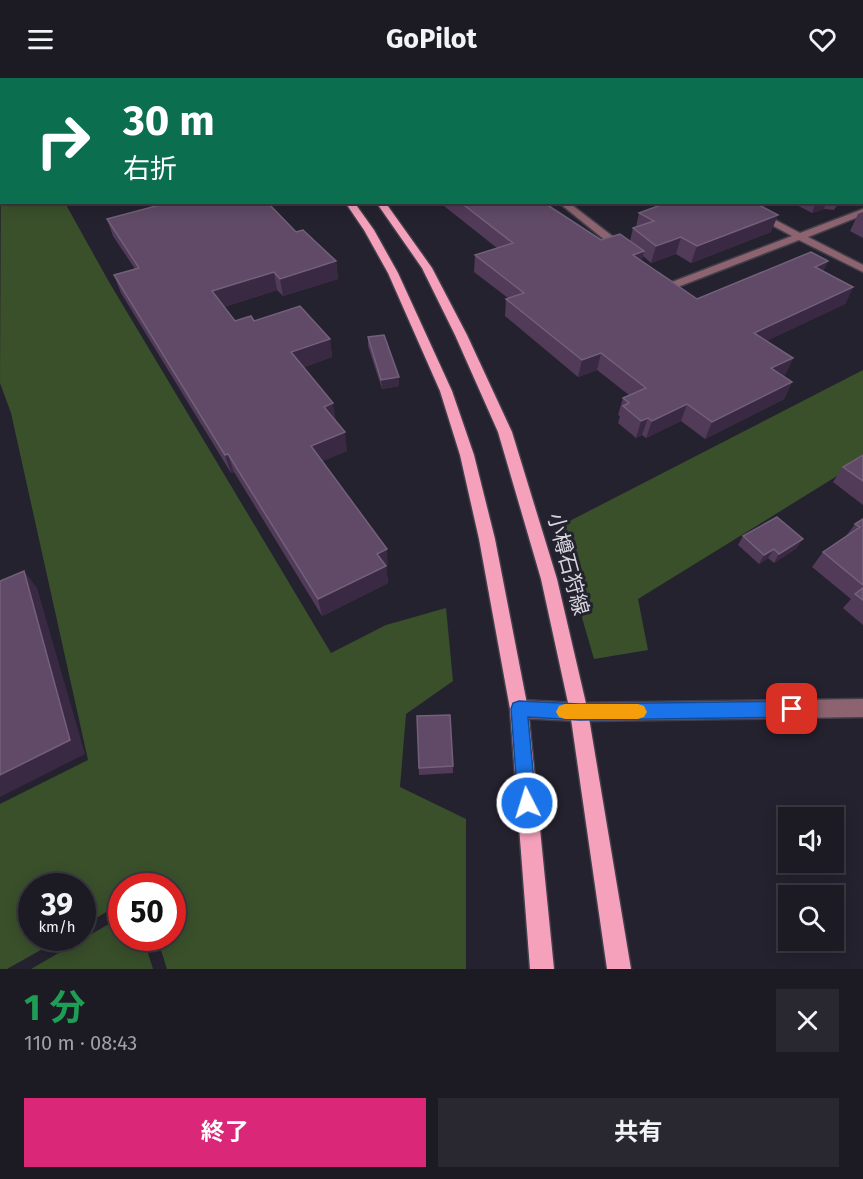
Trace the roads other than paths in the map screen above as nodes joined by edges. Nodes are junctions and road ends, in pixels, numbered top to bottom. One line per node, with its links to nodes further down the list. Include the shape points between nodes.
1 (350, 204): 13 (main road, via 393,273 446,391 467,455 487,539)
2 (381, 204): 14 (main road, 小樽石狩線, via 427,268 505,432 549,579)
3 (565, 204): 8 (street)
4 (737, 204): 7 (street)
5 (752, 204): 7 (street)
6 (863, 212): 7 (street)
7 (806, 235): 9 (street); 10 (street); 11 (street, via 671,286)
8 (635, 258)
9 (863, 260)
10 (863, 269)
11 (653, 272)
12 (863, 708): 14 (street)
13 (519, 709): 14 (street); 15 (main road)
14 (579, 712): 16 (main road, 小樽石狩線)
15 (542, 969)
16 (619, 969)

